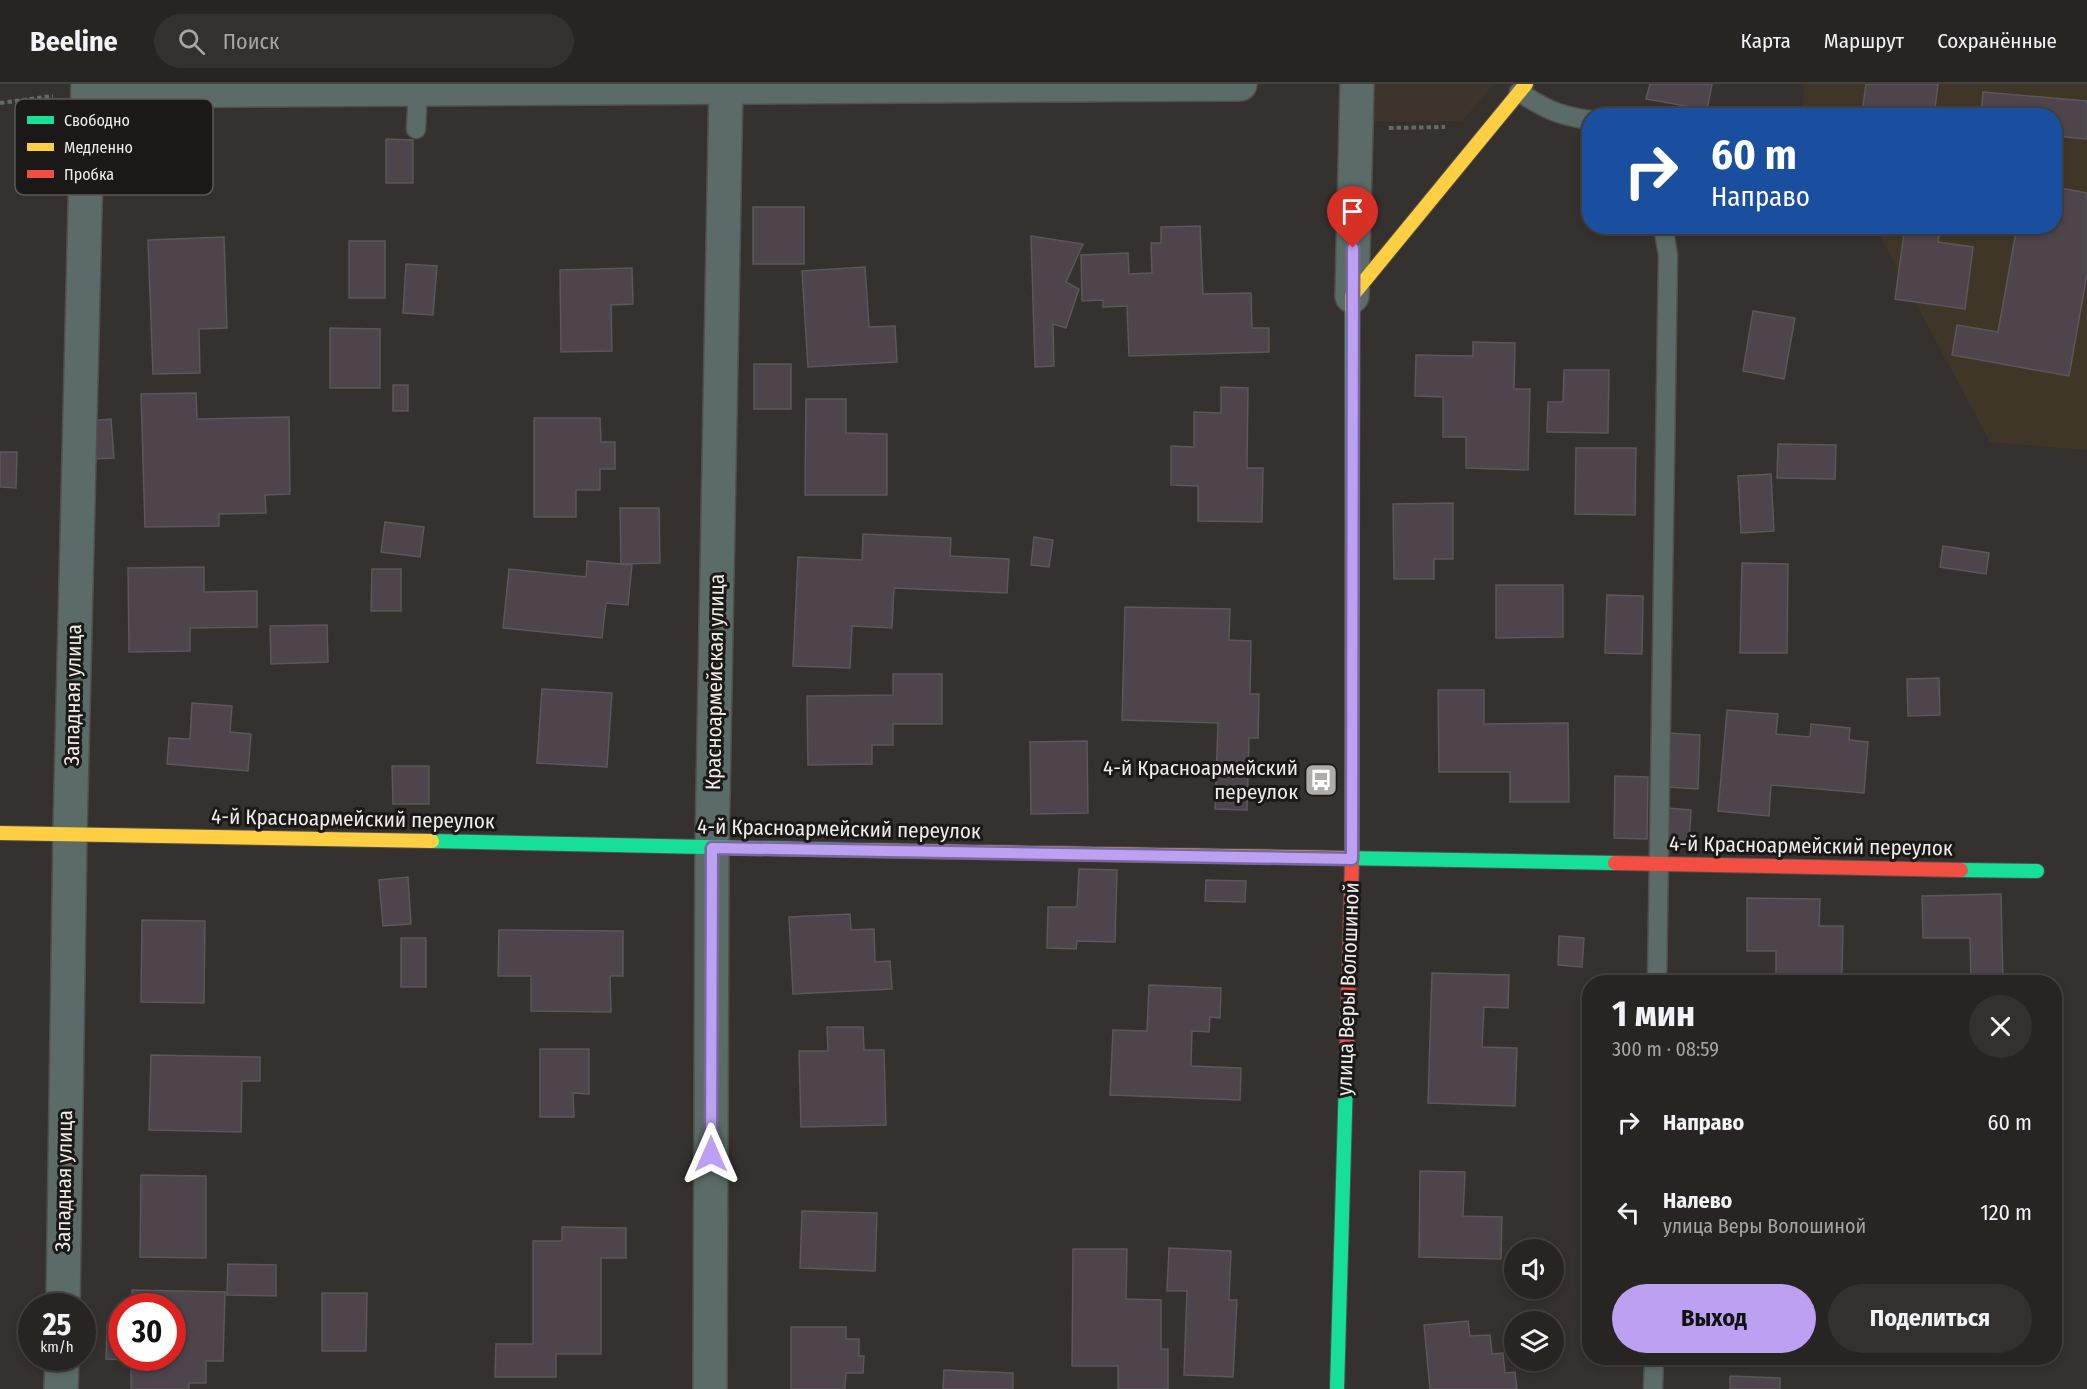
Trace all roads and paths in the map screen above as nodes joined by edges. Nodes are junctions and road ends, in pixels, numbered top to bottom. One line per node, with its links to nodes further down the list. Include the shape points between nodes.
1 (1240, 84): 3 (street)
2 (1358, 84): 13 (street, улица Веры Волошиной)
3 (726, 86): 6 (street); 19 (street, Красноармейская улица)
4 (88, 87): 6 (street); 7 (path)
5 (1523, 88): 10 (lane, via 1542,107); 16 (street)
6 (418, 89): 12 (lane)
7 (22, 99)
8 (15, 100): 9 (path)
9 (0, 103)
10 (1582, 119)
11 (1454, 127): 13 (path)
12 (416, 129)
13 (1356, 129): 16 (street, улица Веры Волошиной)
14 (85, 195): 18 (street, Западная улица)
15 (1664, 234): 21 (lane, via 1668,255)
16 (1352, 296): 20 (street, улица Веры Волошиной)
17 (0, 833): 18 (street, 4-й Красноармейский переулок)
18 (70, 833): 19 (street, 4-й Красноармейский переулок); 24 (street, Западная улица)
19 (712, 848): 20 (street, 4-й Красноармейский переулок); 28 (street, Красноармейская улица)
20 (1352, 859): 21 (street, 4-й Красноармейский переулок); 29 (street, улица Веры Волошиной)
21 (1658, 864): 22 (street, 4-й Красноармейский переулок); 23 (lane)
22 (2037, 871)
23 (1657, 975)
24 (63, 1293)
25 (1654, 1365): 30 (lane)
26 (62, 1371): 27 (street)
27 (61, 1389)
28 (710, 1389)
29 (1337, 1389)
30 (1653, 1389)

